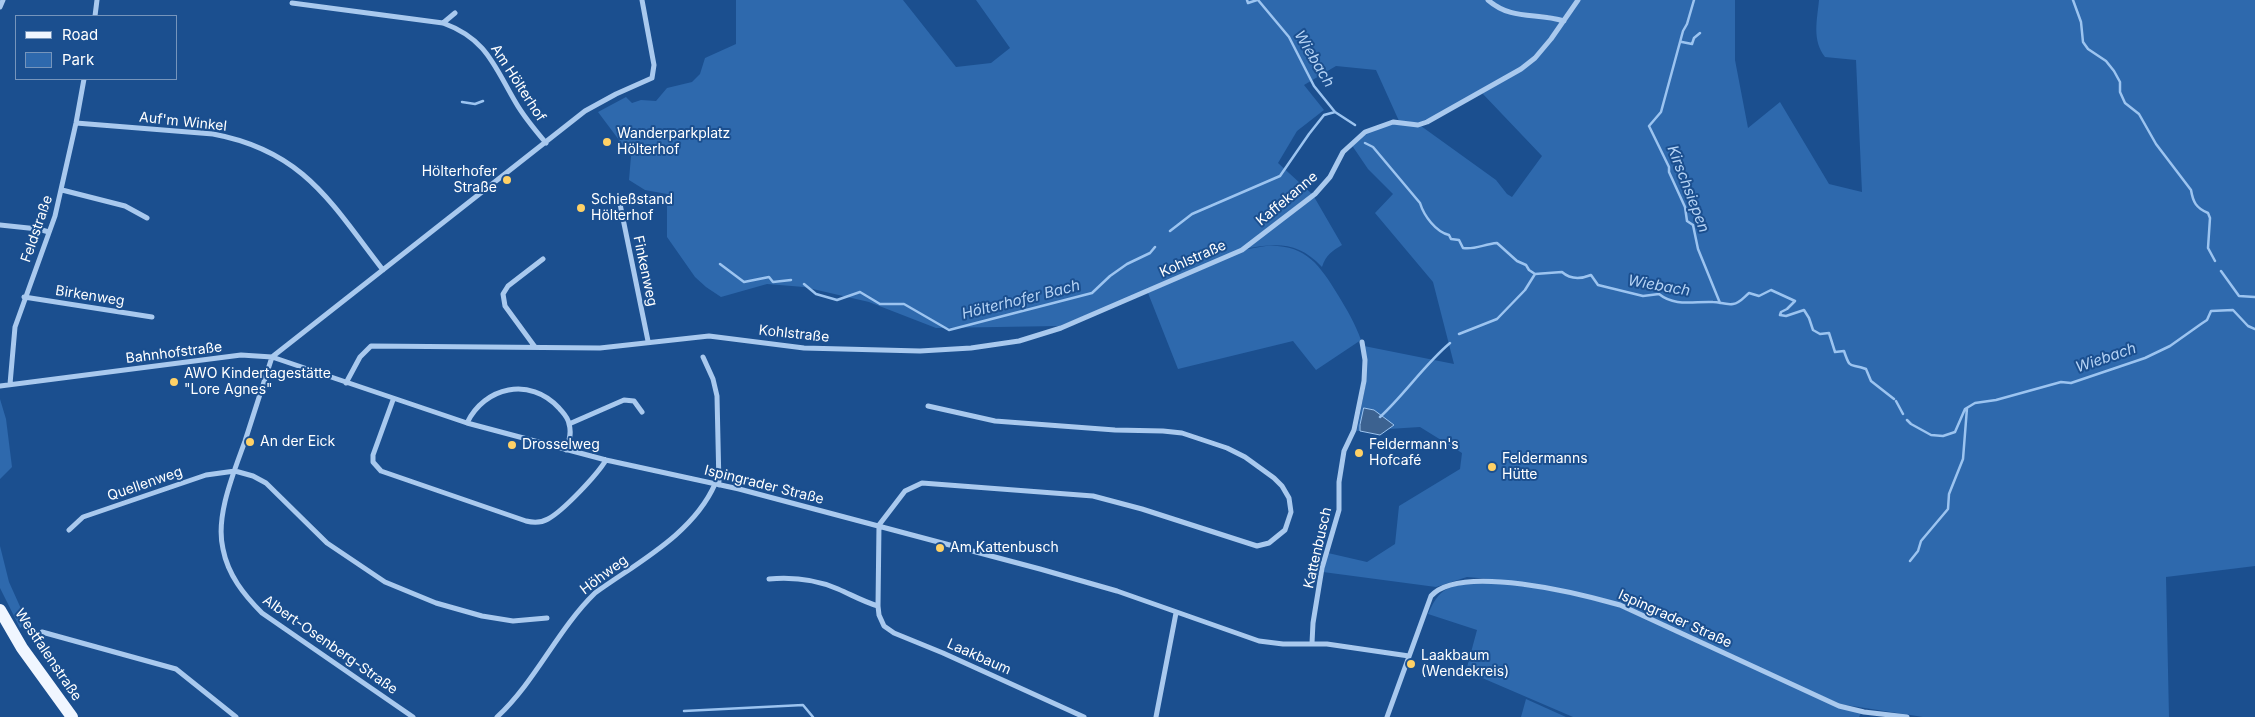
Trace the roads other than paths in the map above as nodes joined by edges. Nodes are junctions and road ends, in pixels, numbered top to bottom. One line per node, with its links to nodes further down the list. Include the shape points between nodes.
1 (3, 0): 7 (street)
2 (97, 0): 9 (street)
3 (642, 0): 14 (street, via 653,57 652,78 595,104)
4 (1488, 0): 10 (street, via 1509,14 1549,16)
5 (1578, 0): 10 (street, Kaffekanne)
6 (292, 3): 11 (street, Am Hölterhof)
7 (0, 6)
8 (455, 13): 11 (street)
9 (95, 15)
10 (1564, 21): 20 (street, Kaffekanne, via 1535,58 1506,80 1427,122 1418,125 1393,122 1359,136 1343,152 1325,183)
11 (443, 23): 14 (street, Am Hölterhof, via 464,32 489,54 519,108)
12 (84, 80): 13 (street, Feldstraße)
13 (76, 123): 15 (street, Feldstraße); 22 (street, Auf'm Winkel, via 213,134 271,152 316,186)
14 (546, 144): 22 (street)
15 (62, 190): 17 (street, via 125,206); 19 (street, Feldstraße)
16 (620, 204): 25 (street, Finkenweg)
17 (147, 218)
18 (0, 225): 19 (street)
19 (49, 232): 23 (street, Feldstraße)
20 (1242, 250): 25 (street, Kohlstraße, via 1061,328 1019,341 920,351 804,348 710,336)
21 (543, 259): 27 (street, via 508,286 503,294 505,306)
22 (383, 270): 28 (street)
23 (24, 297): 24 (street, Birkenweg); 31 (street, Feldstraße, via 15,327)
24 (152, 317)
25 (648, 342): 27 (street, Kohlstraße, via 600,348)
26 (1362, 342): 50 (street, Kattenbusch, via 1364,381 1354,430 1344,451 1339,510 1322,568)
27 (535, 347): 30 (street, Kohlstraße, via 371,346 360,357)
28 (272, 357): 30 (street, Bahnhofstraße); 31 (street, Bahnhofstraße, via 241,355); 40 (street, Albert-Osenberg-Straße)
29 (703, 357): 41 (street, via 717,396 720,452)
30 (346, 383): 33 (street, Ispingrader Straße)
31 (10, 384): 32 (street, Bahnhofstraße)
32 (1, 386)
33 (393, 400): 36 (street, Ispingrader Straße); 39 (street, via 373,455 377,467 388,474 526,521 535,523 549,519 599,472)
34 (928, 406): 42 (street, via 995,421 1182,434 1227,448 1274,478 1287,492 1290,518 1286,530 1278,538 1256,546 1093,496 922,483 905,491)
35 (642, 412): 37 (street, via 634,401 624,400)
36 (467, 423): 37 (street, via 480,403 499,393 519,389 546,397); 38 (street, Ispingrader Straße)
37 (569, 424): 38 (street)
38 (566, 450): 39 (street, Ispingrader Straße)
39 (606, 460): 41 (street, Ispingrader Straße)
40 (235, 470): 43 (street, Quellenweg, via 206,476 83,517); 48 (street, via 266,483 327,543 385,582 436,603 482,616 514,621); 54 (street, Albert-Osenberg-Straße, via 223,514 222,548 247,598 262,614)
41 (717, 484): 42 (street, Ispingrader Straße); 55 (street, Höhweg, via 695,515 661,548 601,588 586,602 537,672)
42 (879, 525): 45 (street, Laakbaum); 47 (street, Ispingrader Straße, via 1107,588)
43 (69, 530)
44 (769, 579): 45 (street, via 815,582)
45 (878, 606): 56 (street, Laakbaum, via 878,615 884,626 894,634)
46 (0, 610): 52 (main road, Westfalenstraße, via 22,648)
47 (1176, 613): 50 (street, Ispingrader Straße, via 1259,641); 57 (street)
48 (547, 618)
49 (42, 632): 53 (street, via 176,669)
50 (1312, 644): 51 (street, Ispingrader Straße)
51 (1408, 656): 58 (street); 59 (street, Ispingrader Straße, via 1431,596 1437,590 1461,582 1486,580 1583,595 1620,605 1829,702 1864,712)
52 (72, 717)
53 (236, 717)
54 (413, 717)
55 (497, 717)
56 (1084, 717)
57 (1156, 717)
58 (1387, 717)
59 (1907, 717)

